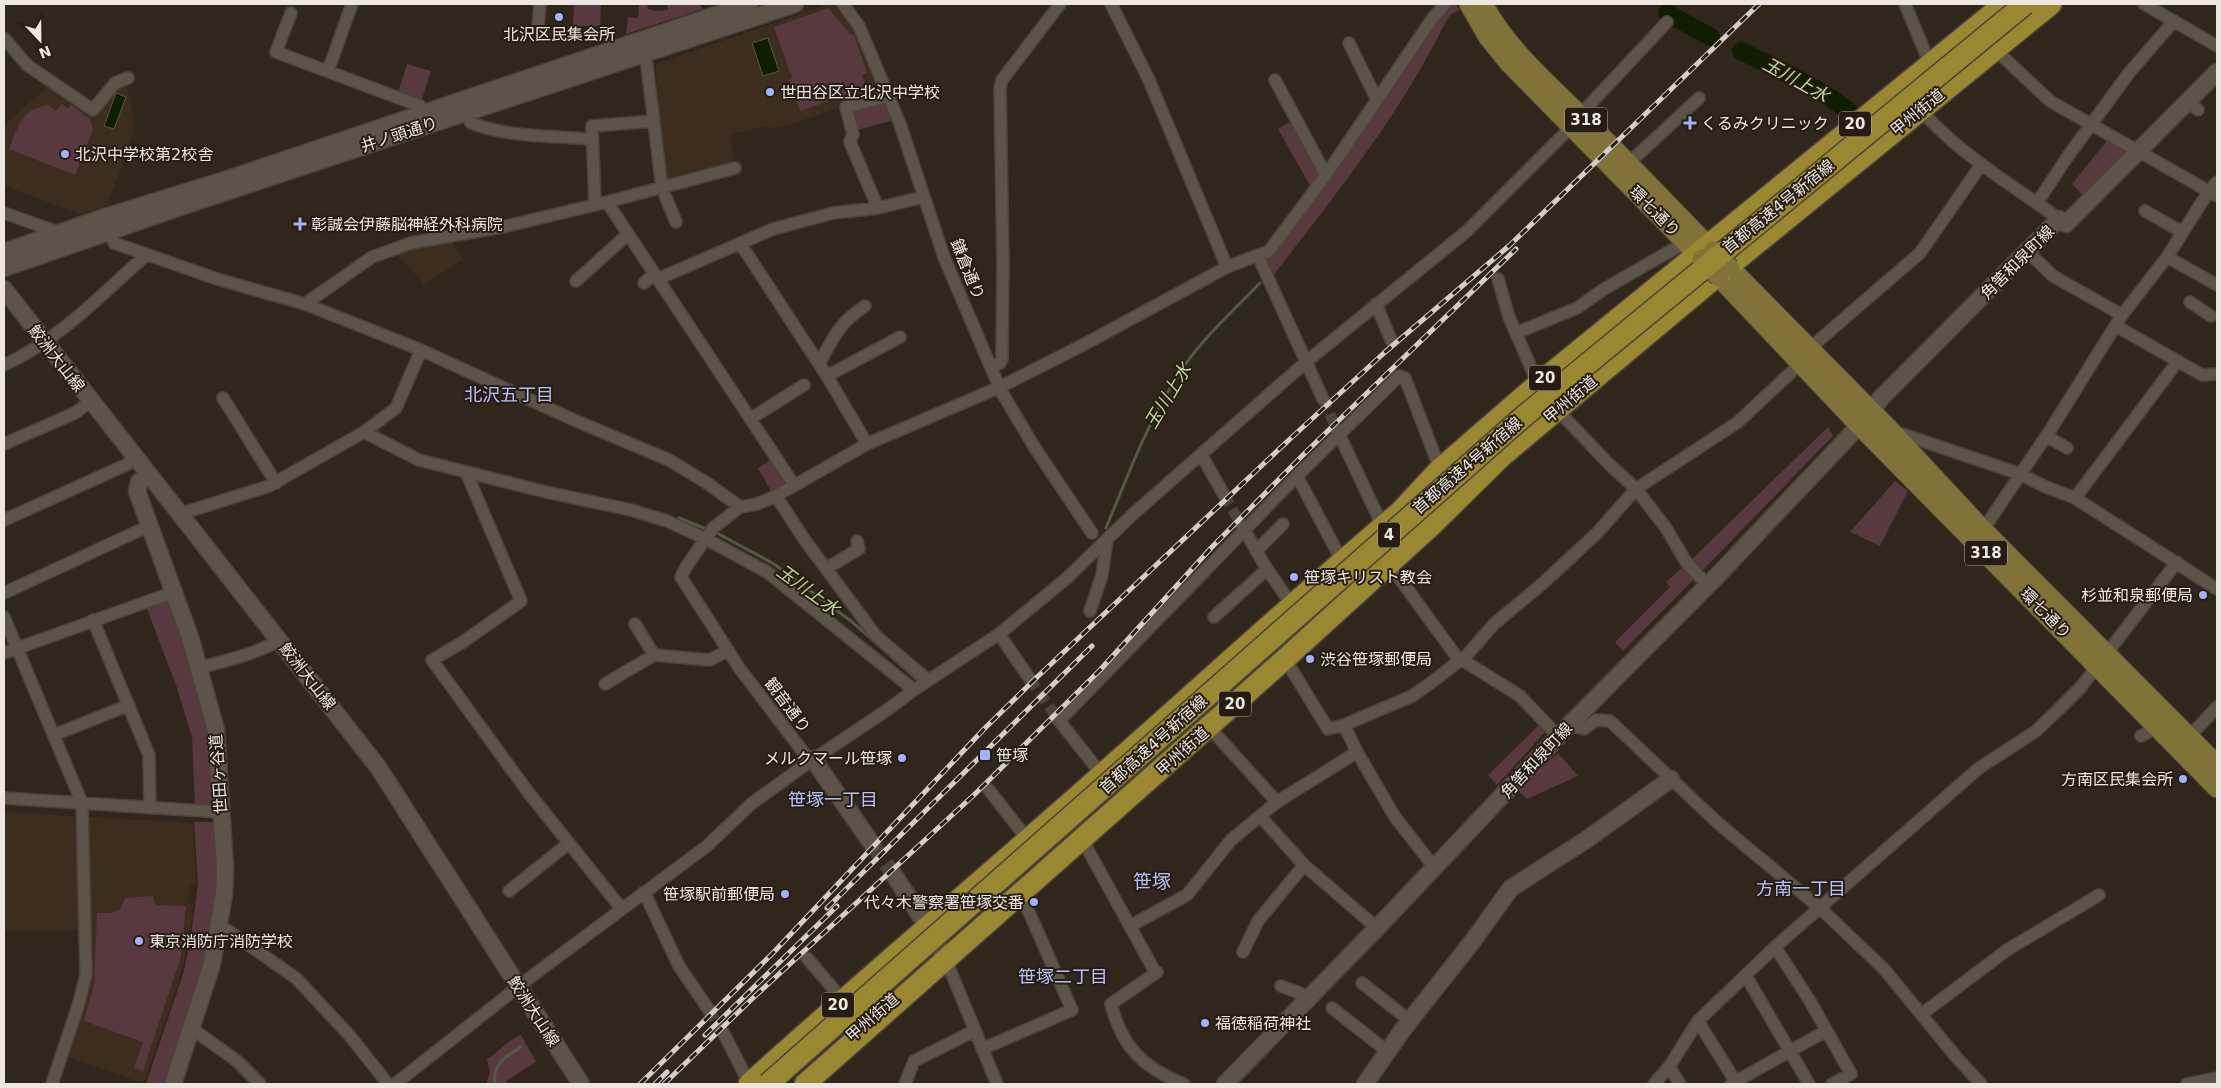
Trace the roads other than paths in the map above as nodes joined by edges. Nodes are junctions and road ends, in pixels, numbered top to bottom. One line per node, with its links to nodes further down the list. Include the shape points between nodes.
1 (352, 4): 29 (street)
2 (540, 4): 22 (street)
3 (794, 4): 26 (main road, 井ノ頭通り)
4 (843, 4): 33 (street, 鎌倉通り, via 859,26)
5 (1060, 4): 97 (street, via 1002,80 1000,88 1002,359)
6 (1111, 4): 71 (street, via 1149,80)
7 (1446, 4): 34 (street)
8 (1470, 4): 40 (main road, 環七通り / 318, via 1488,37 1509,63)
9 (1483, 4): 40 (main road, 環七通り / 318, via 1501,32)
10 (1905, 4): 28 (street)
11 (2004, 4): 28 (highway, 20)
12 (2014, 4): 130 (highway, 甲州街道 / 20)
13 (2025, 4): 248 (highway, 首都高速4号新宿線 / 4, bridge, via 1480,454)
14 (2043, 4): 249 (highway, 首都高速4号新宿線 / 4, bridge, via 1531,425)
15 (2051, 4): 134 (highway, 甲州街道 / 20, via 1728,266 1502,456)
16 (2064, 4): 27 (highway)
17 (2144, 4): 20 (street)
18 (743, 5): 37 (main road, 井ノ頭通り)
19 (291, 13): 29 (street, via 276,52)
20 (2174, 21): 25 (street); 41 (street, via 2129,73)
21 (1668, 22): 40 (street)
22 (538, 29)
23 (4, 38): 31 (street, via 27,64 93,110 115,83)
24 (1349, 43): 34 (street)
25 (2217, 46)
26 (643, 52): 36 (main road, 井ノ頭通り); 39 (street, via 648,66)
27 (2002, 56): 38 (highway); 41 (street, via 2050,101)
28 (1930, 64): 65 (highway, 20)
29 (328, 72): 37 (street, via 420,106)
30 (2217, 72): 43 (main road, 角筈和泉町線, via 2193,106)
31 (128, 78)
32 (1275, 80): 47 (street)
33 (888, 96): 51 (street, 鎌倉通り); 55 (street, via 846,107 853,134 850,142)
34 (1376, 98): 47 (street)
35 (1699, 98): 44 (street)
36 (466, 112): 42 (street, via 471,123 477,125); 61 (main road, 井ノ頭通り)
37 (423, 113): 60 (main road, 井ノ頭通り)
38 (1928, 118): 45 (street); 73 (highway)
39 (654, 121): 42 (street, via 592,126); 49 (street)
40 (1576, 121): 44 (main road, 環七通り / 318); 65 (main road, 環七通り / 318); 82 (street, via 1467,231)
41 (2090, 126): 43 (street); 53 (street)
42 (592, 139): 54 (street)
43 (2138, 151): 50 (street); 58 (main road, 角筈和泉町線, via 2066,224)
44 (1629, 163): 65 (main road, 環七通り / 318)
45 (1981, 165): 53 (street); 92 (street, via 1920,253)
46 (735, 168): 49 (street)
47 (1326, 175): 70 (street)
48 (2217, 182): 50 (street)
49 (662, 188): 52 (street); 59 (street)
50 (2213, 194): 62 (street)
51 (923, 197): 55 (street); 97 (street, 鎌倉通り, via 944,257)
52 (607, 202): 54 (street); 63 (street)
53 (2037, 203): 58 (street)
54 (595, 205): 81 (street, via 507,226 411,243 372,257)
55 (878, 208): 64 (street, via 803,220)
56 (2144, 211): 62 (street)
57 (4, 214): 60 (street)
58 (2060, 218): 66 (main road, 角筈和泉町線)
59 (676, 222)
60 (58, 232): 67 (main road, 井ノ頭通り)
61 (110, 232): 68 (street, via 114,243); 72 (main road, 井ノ頭通り)
62 (2182, 232): 69 (street)
63 (628, 234): 74 (street); 76 (street)
64 (740, 243): 74 (street); 95 (street)
65 (1701, 251): 73 (main road, 環七通り / 318, bridge); 87 (street, via 1672,250 1577,308); 100 (highway, 20)
66 (2027, 251): 84 (street, via 2053,276); 106 (main road, 角筈和泉町線)
67 (4, 252)
68 (146, 255): 81 (street); 90 (street)
69 (2167, 257): 78 (street); 84 (street)
70 (1260, 261): 71 (street); 94 (street)
71 (1227, 267): 102 (street)
72 (4, 268)
73 (1728, 276): 92 (main road, 環七通り / 318); 107 (highway)
74 (656, 277): 77 (street); 108 (street)
75 (1498, 279): 87 (street)
76 (576, 281)
77 (644, 283)
78 (2217, 285)
79 (4, 289): 90 (main road, 鮫洲大山線)
80 (2190, 302): 85 (street)
81 (305, 304): 91 (street)
82 (1376, 304): 89 (street); 94 (street)
83 (865, 306): 95 (street, via 848,317 835,333)
84 (2122, 315): 86 (street)
85 (2211, 316)
86 (2116, 326): 93 (street); 112 (street)
87 (1516, 334): 100 (street)
88 (900, 337): 99 (street)
89 (1391, 340)
90 (45, 343): 96 (street); 105 (main road, 鮫洲大山線)
91 (421, 350): 109 (street, via 396,408); 129 (street, via 668,460)
92 (1805, 356): 106 (main road, 環七通り / 318); 125 (street, via 1738,422)
93 (2178, 361): 98 (street, via 2202,375); 128 (street)
94 (1306, 362): 104 (street); 116 (street)
95 (818, 364): 99 (street)
96 (4, 365)
97 (992, 366): 102 (street, 鎌倉通り)
98 (2217, 374)
99 (827, 376): 114 (street)
100 (1538, 384): 118 (highway, 20)
101 (804, 385): 108 (street)
102 (1000, 387): 114 (street); 140 (street, 鎌倉通り, via 1035,448)
103 (223, 398): 123 (street)
104 (1323, 399)
105 (91, 401): 113 (street, via 75,413); 117 (main road, 鮫洲大山線)
106 (1861, 414): 111 (main road, 318); 151 (main road, 角筈和泉町線)
107 (1563, 416): 125 (street); 134 (highway)
108 (750, 418): 124 (street)
109 (364, 432): 119 (street, via 419,460); 123 (street)
110 (1338, 433): 118 (street, via 1399,376 1405,378); 122 (street); 136 (street)
111 (1882, 434): 120 (street); 138 (main road, 環七通り / 318); 168 (main road, 環七通り / 318)
112 (2046, 436): 115 (street); 120 (street)
113 (4, 444)
114 (867, 444): 124 (street)
115 (2067, 448)
116 (1201, 454): 126 (street); 141 (street)
117 (135, 457): 121 (main road, 鮫洲大山線); 132 (street, via 126,465)
118 (1440, 469): 130 (highway, 20)
119 (466, 472): 139 (street, via 631,510); 199 (street, via 521,601 432,660)
120 (2020, 474): 128 (street); 138 (street)
121 (150, 475): 131 (main road, 鮫洲大山線); 135 (main road, 世田ヶ谷道, via 139,482 136,489)
122 (1297, 476): 137 (street); 145 (street)
123 (276, 483): 131 (street)
124 (794, 485): 127 (street)
125 (1636, 489): 151 (street, via 1666,528 1686,562); 169 (street, via 1597,533 1494,624)
126 (1224, 495)
127 (776, 496): 129 (street); 148 (street)
128 (2075, 498): 146 (street)
129 (740, 507): 139 (street)
130 (1401, 511): 136 (highway, 甲州街道 / 20)
131 (180, 514): 162 (main road, 鮫洲大山線)
132 (4, 520)
133 (1284, 524): 143 (street)
134 (1432, 525): 147 (highway, 甲州街道 / 20)
135 (149, 526): 153 (main road, 世田ヶ谷道); 154 (street)
136 (1383, 527): 145 (highway, 甲州街道 / 20)
137 (1243, 528): 143 (street); 187 (street, via 1058,720)
138 (1983, 530): 168 (main road, 環七通り / 318)
139 (709, 533): 164 (street, 観音通り, via 682,577); 174 (street, via 767,572)
140 (1092, 533)
141 (1107, 539): 144 (street); 150 (street)
142 (857, 541): 148 (street, via 859,550)
143 (1256, 551): 149 (street)
144 (1089, 555): 150 (street); 161 (street)
145 (1342, 561): 155 (highway, 甲州街道 / 20)
146 (2177, 562): 152 (street); 168 (street)
147 (1389, 564): 167 (highway, 甲州街道 / 20); 169 (street)
148 (826, 568): 172 (street, via 876,636)
149 (1267, 569): 155 (street); 157 (street)
150 (1102, 575): 156 (street)
151 (1708, 586): 180 (main road, 角筈和泉町線)
152 (2217, 589)
153 (174, 592): 159 (street); 170 (main road, 世田ヶ谷道)
154 (4, 593)
155 (1292, 605): 187 (highway, 甲州街道 / 20)
156 (1090, 611)
157 (1214, 617)
158 (4, 618): 163 (street)
159 (93, 620): 163 (street); 175 (street)
160 (636, 624): 166 (street)
161 (999, 634): 171 (street); 172 (street)
162 (279, 640): 170 (street, via 252,653); 221 (main road, 鮫洲大山線, via 401,800)
163 (17, 648): 165 (street); 181 (street)
164 (728, 650): 166 (street, via 710,660); 185 (street, 観音通り)
165 (4, 653)
166 (654, 655): 173 (street)
167 (1285, 659): 177 (street, via 1328,729); 178 (highway, 甲州街道 / 20)
168 (2102, 659): 179 (main road, 環七通り / 318); 183 (main road, 環七通り / 318); 209 (street, via 2081,687 2036,731 1979,768)
169 (1461, 660): 177 (street, via 1412,696); 180 (street, via 1520,696)
170 (198, 668): 195 (main road, 世田ヶ谷道, via 216,730)
171 (1030, 679)
172 (928, 681): 174 (street)
173 (605, 684)
174 (915, 689): 185 (street)
175 (129, 705): 181 (street); 194 (street, via 149,754)
176 (2217, 708): 183 (street)
177 (1344, 725): 184 (street)
178 (1209, 727): 192 (street); 197 (highway, 甲州街道 / 20)
179 (2158, 727): 182 (street); 189 (main road, 環七通り / 318)
180 (1564, 731): 188 (street, via 1584,729 1596,720 1610,721); 202 (main road, 角筈和泉町線)
181 (54, 736): 193 (street)
182 (2141, 736)
183 (2189, 737): 186 (main road, 環七通り / 318)
184 (1357, 752): 192 (street); 202 (street, via 1395,817)
185 (811, 760): 200 (main road); 205 (street, via 751,804 707,846)
186 (2217, 766)
187 (1102, 775): 198 (highway, 甲州街道 / 20)
188 (1671, 779): 209 (street, via 1719,824); 227 (main road, via 1586,840 1510,888)
189 (2217, 788)
190 (989, 790): 198 (street)
191 (4, 798): 193 (street)
192 (1276, 802): 196 (street)
193 (82, 804): 194 (street); 242 (street, via 86,975)
194 (150, 808): 195 (street)
195 (220, 812): 211 (main road, 世田ヶ谷道, via 225,885)
196 (1260, 816): 201 (street); 210 (street, via 1231,840 1187,895)
197 (1082, 839): 206 (highway, 甲州街道 / 20); 210 (street)
198 (1028, 840): 212 (highway, 甲州街道 / 20)
199 (569, 843): 204 (street); 208 (street)
200 (872, 844)
201 (1304, 864): 213 (street); 215 (street, via 1259,919)
202 (1434, 867): 213 (main road, 角筈和泉町線)
203 (894, 875): 212 (main road)
204 (509, 890)
205 (644, 892): 208 (street); 224 (street, via 679,966)
206 (1018, 895): 217 (highway, 甲州街道 / 20); 233 (street, via 1029,912 1072,1010)
207 (2099, 895): 226 (street, via 2013,946)
208 (621, 908): 221 (street)
209 (1820, 908): 214 (street); 226 (street, via 1884,968)
210 (1130, 926): 252 (street, via 1157,972 1111,1004 1116,1026 1124,1041 1150,1067)
211 (220, 927): 229 (main road, 世田ヶ谷道); 245 (street, via 296,978 350,1036)
212 (928, 928): 217 (main road); 223 (highway, 甲州街道 / 20)
213 (1377, 928): 222 (main road, 角筈和泉町線)
214 (1774, 947): 218 (street); 231 (street)
215 (1244, 952)
216 (807, 958): 223 (street)
217 (945, 958): 230 (street); 240 (highway, 20); 240 (highway, 甲州街道 / 20, via 874,1016)
218 (1746, 976): 228 (street); 235 (street)
219 (1362, 982): 227 (street)
220 (1281, 986): 222 (street)
221 (519, 987): 246 (street); 247 (main road, 鮫洲大山線)
222 (1310, 997): 253 (main road, 角筈和泉町線)
223 (850, 998): 248 (highway, 甲州街道 / 20)
224 (707, 1008)
225 (1332, 1008): 234 (street)
226 (1922, 1014): 259 (street)
227 (1410, 1021): 234 (main road)
228 (1698, 1021): 236 (street); 241 (street)
229 (191, 1028): 243 (main road, 世田ヶ谷道); 244 (street, via 237,1061)
230 (974, 1031): 233 (street); 250 (street, via 914,1061)
231 (1826, 1031): 235 (street); 238 (street, via 1851,1074)
232 (723, 1032): 248 (street, via 744,1074)
233 (982, 1049): 251 (street)
234 (1387, 1050): 254 (main road)
235 (1790, 1051): 241 (street); 257 (street)
236 (1669, 1066): 255 (street); 256 (street)
237 (2217, 1078): 239 (street)
238 (1849, 1080): 258 (street)
239 (2202, 1082): 260 (street)
240 (808, 1083)
241 (1735, 1083)
242 (52, 1084)
243 (173, 1084)
244 (260, 1084)
245 (388, 1084)
246 (395, 1084)
247 (581, 1084)
248 (757, 1084)
249 (786, 1084)
250 (905, 1084)
251 (997, 1084)
252 (1184, 1084)
253 (1225, 1084)
254 (1365, 1084)
255 (1654, 1084)
256 (1680, 1084)
257 (1809, 1084)
258 (1832, 1084)
259 (1981, 1084)
260 (2187, 1084)

